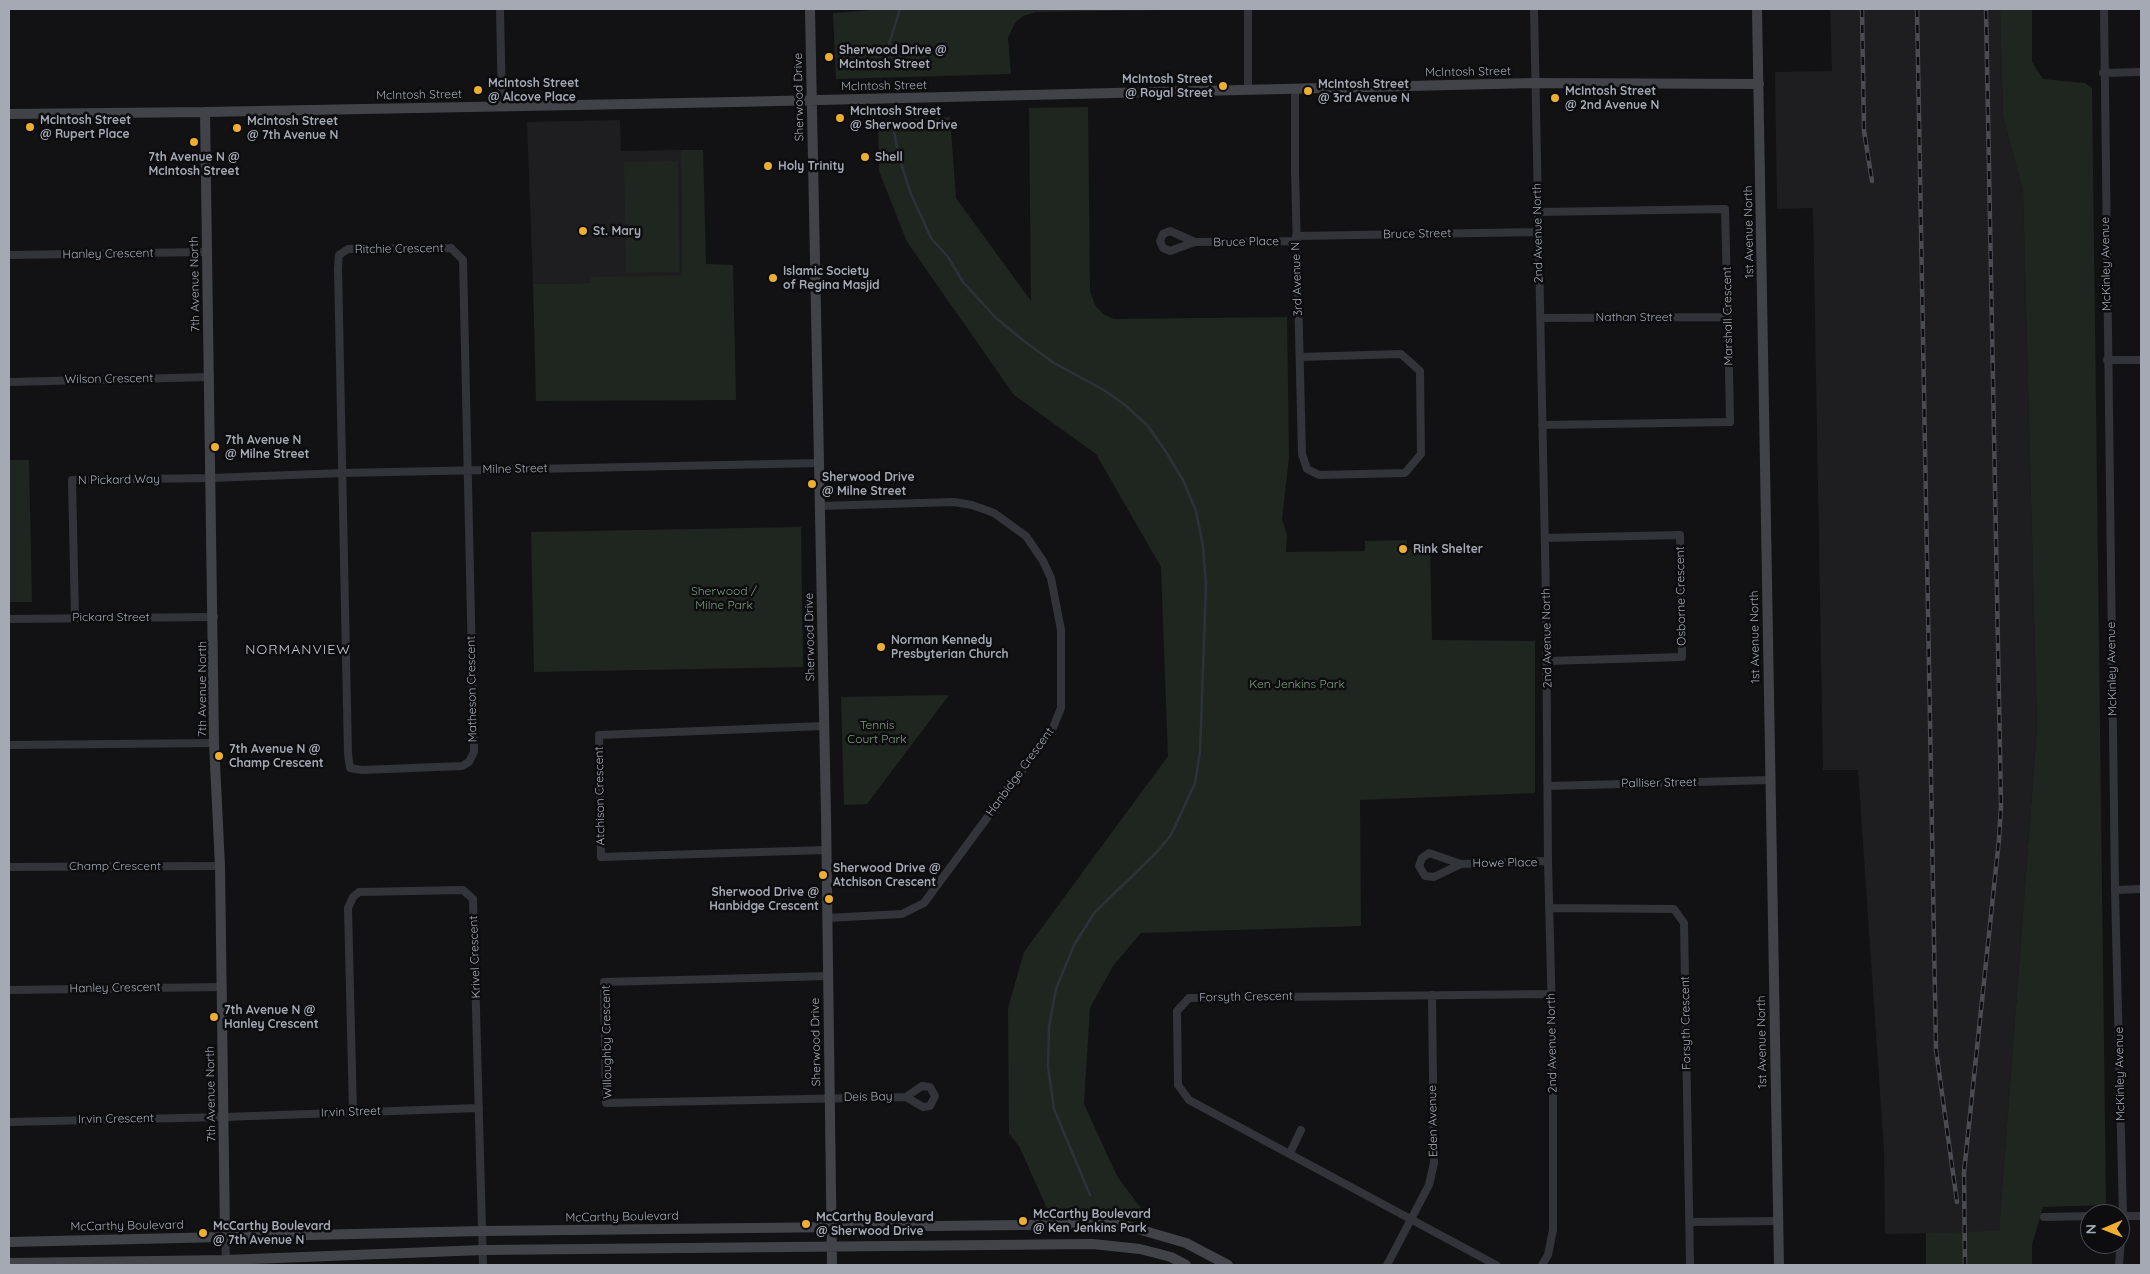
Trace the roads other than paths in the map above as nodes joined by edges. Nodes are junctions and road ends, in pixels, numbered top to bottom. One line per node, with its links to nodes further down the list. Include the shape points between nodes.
1 (500, 9): 14 (street)
2 (810, 9): 13 (street, Sherwood Drive)
3 (1248, 9): 12 (street)
4 (1534, 9): 9 (street, 2nd Avenue North)
5 (1758, 9): 10 (street, 1st Avenue North)
6 (2104, 9): 8 (street, McKinley Avenue)
7 (2141, 72): 8 (street)
8 (2103, 73): 26 (street, McKinley Avenue)
9 (1535, 83): 10 (street, McIntosh Street); 11 (street, McIntosh Street); 17 (street, 2nd Avenue North)
10 (1759, 84): 44 (street, 1st Avenue North)
11 (1295, 88): 12 (street, McIntosh Street); 19 (street, 3rd Avenue N)
12 (1248, 89): 13 (street, McIntosh Street)
13 (812, 100): 14 (street, McIntosh Street); 31 (street, Sherwood Drive)
14 (502, 106): 15 (street, McIntosh Street)
15 (205, 112): 16 (street, McIntosh Street); 21 (street, 7th Avenue North)
16 (9, 114)
17 (1538, 212): 18 (street, 2nd Avenue North); 23 (street, Marshall Crescent, via 1726,209)
18 (1539, 232): 19 (street, Bruce Street); 24 (street, 2nd Avenue North)
19 (1296, 238): 20 (street, Bruce Place); 25 (street, 3rd Avenue N)
20 (1195, 242)
21 (207, 252): 22 (street, Hanley Crescent); 28 (street, 7th Avenue North)
22 (9, 255)
23 (1728, 317): 24 (street, Nathan Street); 30 (street, Marshall Crescent, via 1730,422)
24 (1541, 318): 30 (street, 2nd Avenue North)
25 (1300, 357): 25 (street, 3rd Avenue N, via 1401,354 1420,371 1421,454 1405,473 1319,476 1307,469 1302,454)
26 (2107, 360): 27 (street); 52 (street, McKinley Avenue)
27 (2141, 360)
28 (210, 377): 29 (street, Wilson Crescent); 34 (street, 7th Avenue North)
29 (9, 382)
30 (1542, 425): 36 (street, 2nd Avenue North)
31 (819, 462): 32 (street, Milne Street); 35 (street, Sherwood Drive)
32 (468, 470): 33 (street, Milne Street); 33 (street, Ritchie Crescent, via 463,260 451,248 348,249 339,255 338,268); 33 (street, Matheson Crescent, via 474,752 469,762 462,766 362,770 350,768 348,754)
33 (343, 473): 34 (street, Milne Street)
34 (211, 478): 37 (street, N Pickard Way, via 72,480); 38 (street, 7th Avenue North)
35 (820, 506): 41 (street, Sherwood Drive); 54 (street, Hanbidge Crescent, via 954,502 994,513 1026,536 1043,561 1051,578 1061,630 1061,708 1052,730 924,903 902,914)
36 (1544, 538): 40 (street, 2nd Avenue North); 40 (street, Osborne Crescent, via 1680,535 1682,597 1682,657)
37 (75, 617): 38 (street, Pickard Street); 39 (street, Pickard Street)
38 (214, 617): 42 (street, 7th Avenue North)
39 (9, 619)
40 (1547, 661): 45 (street, 2nd Avenue North)
41 (824, 726): 46 (street, Sherwood Drive); 46 (street, Atchison Crescent, via 599,735 601,857)
42 (214, 743): 43 (street); 49 (street, 7th Avenue North)
43 (9, 745)
44 (1770, 780): 45 (street, Palliser Street); 72 (street, 1st Avenue North)
45 (1548, 786): 47 (street, 2nd Avenue North)
46 (826, 850): 54 (street, Sherwood Drive)
47 (1548, 862): 48 (street, Howe Place); 53 (street, 2nd Avenue North)
48 (1461, 864): 48 (street, Howe Place, via 1429,854 1422,858 1419,866 1425,876 1434,878)
49 (220, 866): 50 (street, Champ Crescent); 56 (street, 7th Avenue North)
50 (9, 867)
51 (2141, 889): 52 (street)
52 (2115, 890): 68 (street, McKinley Avenue)
53 (1549, 908): 58 (street, 2nd Avenue North); 73 (street, Forsyth Crescent, via 1674,909 1684,923)
54 (827, 918): 55 (street, Sherwood Drive)
55 (828, 976): 61 (street, Sherwood Drive); 61 (street, Willoughby Crescent, via 604,982 606,1103)
56 (221, 987): 57 (street, Hanley Crescent); 64 (street, 7th Avenue North)
57 (9, 990)
58 (1551, 994): 59 (street, Forsyth Crescent); 88 (street, 2nd Avenue North, via 1553,1230 1548,1255)
59 (1432, 995): 67 (street, Forsyth Crescent, via 1189,998 1177,1011 1178,1085 1189,1100); 71 (street, Eden Avenue, via 1434,1163 1429,1185)
60 (906, 1097): 61 (street, Deis Bay)
61 (830, 1098): 74 (street, Sherwood Drive)
62 (479, 1108): 63 (street, Irvin Street); 63 (street, Krivel Crescent, via 474,899 463,890 359,892 348,908); 75 (street, Krivel Crescent)
63 (354, 1112): 64 (street, Irvin Street)
64 (224, 1117): 65 (street, Irvin Crescent); 76 (street, 7th Avenue North)
65 (9, 1122)
66 (1301, 1130): 67 (street)
67 (1290, 1154): 71 (street, Forsyth Crescent)
68 (2122, 1204)
69 (2080, 1216): 70 (street)
70 (2044, 1217)
71 (1412, 1219): 86 (street, Eden Avenue); 87 (street, Forsyth Crescent)
72 (1778, 1221): 73 (street); 90 (street, 1st Avenue North)
73 (1690, 1222): 89 (street, Forsyth Crescent)
74 (831, 1226): 75 (street, McCarthy Boulevard); 78 (street, Sherwood Drive); 85 (street, McCarthy Boulevard, via 1113,1224 1186,1243)
75 (482, 1231): 76 (street, McCarthy Boulevard); 79 (street, Krivel Crescent)
76 (225, 1236): 77 (street, McCarthy Boulevard); 80 (street, 7th Avenue North)
77 (9, 1242)
78 (831, 1246): 79 (street); 83 (street, Sherwood Drive); 84 (street, via 1093,1244 1132,1247 1171,1257)
79 (483, 1250): 80 (street); 82 (street, Krivel Crescent)
80 (226, 1263): 81 (street)
81 (9, 1264)
82 (483, 1265)
83 (832, 1265)
84 (1186, 1265)
85 (1228, 1265)
86 (1387, 1265)
87 (1496, 1265)
88 (1542, 1265)
89 (1690, 1265)
90 (1779, 1265)

